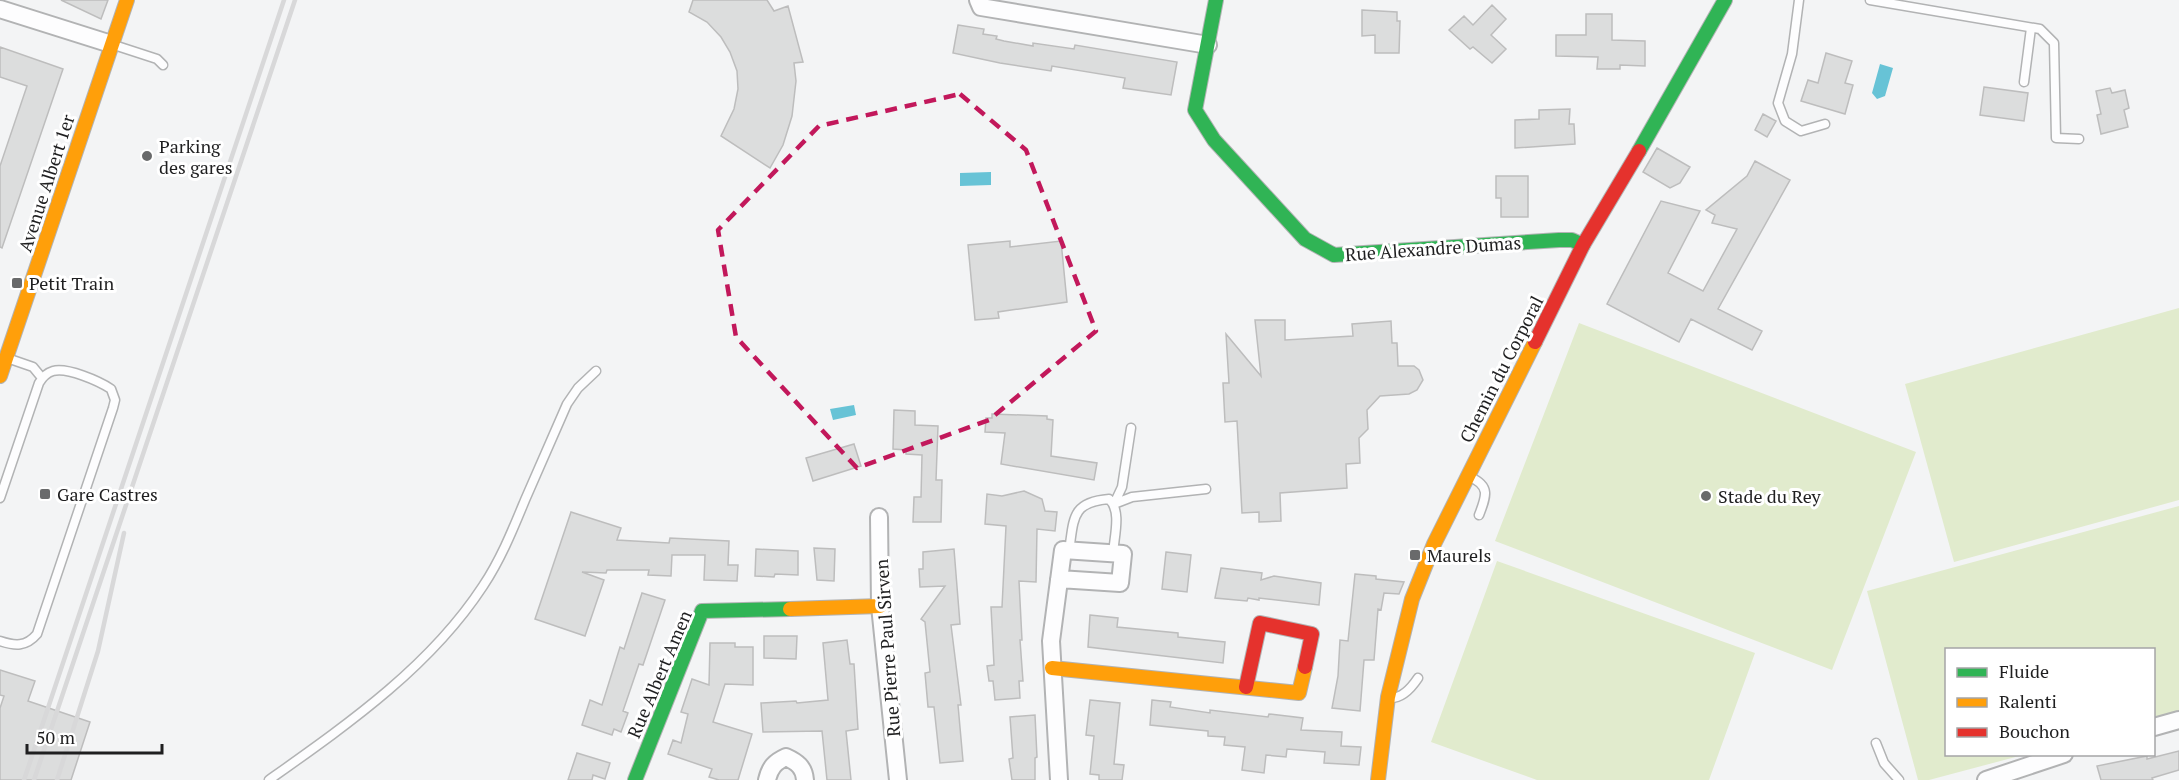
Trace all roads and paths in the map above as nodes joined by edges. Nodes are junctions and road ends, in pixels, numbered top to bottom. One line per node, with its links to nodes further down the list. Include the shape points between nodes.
1 (127, 0): 9 (street, Avenue Albert 1er)
2 (978, 0): 10 (street, via 981,7)
3 (1216, 0): 10 (street, Rue Alexandre Dumas)
4 (1725, 0): 15 (street, Chemin du Corporal)
5 (1799, 0): 13 (lane, via 1792,54 1778,103 1785,121 1801,130)
6 (1870, 0): 8 (lane)
7 (0, 9): 9 (street)
8 (2031, 28): 12 (lane); 14 (lane, via 2040,29 2054,43 2056,138)
9 (111, 44): 11 (lane, via 157,59); 16 (street, Avenue Albert 1er)
10 (1208, 45): 15 (street, Rue Alexandre Dumas, via 1195,110 1214,140 1305,239 1334,255 1559,240)
11 (163, 65)
12 (2024, 82)
13 (1825, 124)
14 (2079, 139)
15 (1583, 245): 21 (street, Chemin du Corporal)
16 (6, 357): 18 (street, Avenue Albert 1er); 19 (lane, via 33,367)
17 (596, 370): 40 (lane, via 567,404 504,551 452,627 349,724)
18 (0, 376)
19 (42, 378): 23 (lane); 31 (lane, via 53,371 65,371 105,385 115,400 37,634 25,644)
20 (1131, 428): 24 (lane, via 1122,487)
21 (1467, 476): 25 (lane, via 1478,480 1485,489); 35 (street, Chemin du Corporal, via 1423,568 1402,632)
22 (1206, 489): 24 (lane, via 1132,497)
23 (0, 498)
24 (1114, 504): 27 (lane, via 1109,499 1081,506 1074,516); 28 (lane)
25 (1479, 515)
26 (879, 517): 30 (street, Rue Pierre Paul Sirven)
27 (1069, 551): 28 (street); 29 (street, via 1063,550)
28 (1113, 554): 29 (street, via 1123,554 1120,583)
29 (1059, 579): 32 (street, via 1051,641)
30 (880, 606): 41 (street, Rue Albert Amen, via 702,611); 44 (street, Rue Pierre Paul Sirven)
31 (0, 641)
32 (1052, 668): 34 (street); 45 (street)
33 (1418, 678): 35 (lane, via 1399,696)
34 (1246, 687): 34 (street, via 1299,693 1312,634 1260,624)
35 (1388, 697): 46 (street, Chemin du Corporal)
36 (2179, 720): 37 (street)
37 (2155, 727)
38 (1876, 743): 47 (lane, via 1884,763)
39 (2058, 756): 48 (street)
40 (269, 780)
41 (635, 780)
42 (767, 780): 43 (street, via 775,762 786,757 796,761)
43 (805, 780)
44 (898, 780)
45 (1059, 780)
46 (1378, 780)
47 (1899, 780)
48 (1986, 780)

